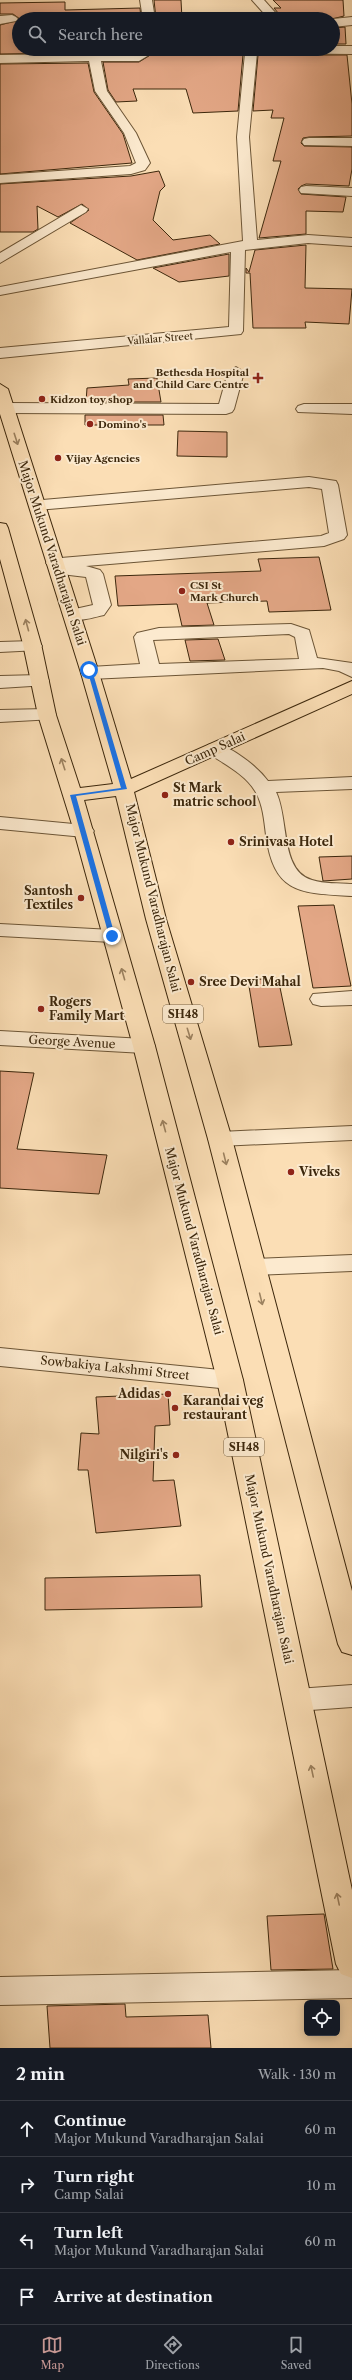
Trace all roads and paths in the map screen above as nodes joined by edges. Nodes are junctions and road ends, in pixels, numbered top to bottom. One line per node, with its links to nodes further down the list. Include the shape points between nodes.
1 (146, 0): 3 (street)
2 (258, 0): 4 (street)
3 (148, 12)
4 (269, 12)
5 (352, 21): 6 (street)
6 (340, 22)
7 (340, 50): 8 (street)
8 (352, 50)
9 (141, 56): 11 (street)
10 (250, 56): 20 (street, via 243,137)
11 (94, 58): 12 (street); 15 (street, via 102,91 130,133 144,163 131,170)
12 (0, 59)
13 (309, 142): 14 (street)
14 (352, 142)
15 (0, 179)
16 (306, 190): 17 (street)
17 (352, 192)
18 (80, 208): 21 (street)
19 (352, 242): 20 (street, via 308,239)
20 (244, 246): 22 (street); 23 (street, Vallalar Street, via 236,331)
21 (0, 259)
22 (0, 290)
23 (0, 353)
24 (236, 372): 25 (street, via 226,409)
25 (3, 398): 28 (main road, Major Mukund Varadharajan Salai / SH48, one-way to 28)
26 (304, 409): 27 (street)
27 (352, 409)
28 (37, 505): 30 (main road, Major Mukund Varadharajan Salai / SH48); 30 (street, via 309,482 330,485 338,535 324,541)
29 (0, 528): 32 (main road, Major Mukund Varadharajan Salai / SH48, one-way to 29)
30 (56, 566): 31 (main road, Major Mukund Varadharajan Salai / SH48); 31 (street, via 86,571 96,577 102,605 100,609 92,613)
31 (72, 615): 37 (main road, Major Mukund Varadharajan Salai / SH48)
32 (33, 646): 33 (street); 38 (main road, Major Mukund Varadharajan Salai / SH48)
33 (0, 647)
34 (309, 664): 35 (street); 35 (street, via 303,634 291,628 144,635); 36 (street, via 335,664)
35 (152, 669): 37 (street)
36 (352, 671)
37 (90, 673): 46 (main road, Major Mukund Varadharajan Salai / SH48)
38 (40, 681): 39 (street); 41 (main road, Major Mukund Varadharajan Salai / SH48)
39 (0, 682)
40 (352, 687): 43 (main road, Camp Salai)
41 (47, 714): 42 (street); 47 (main road, Major Mukund Varadharajan Salai / SH48, one-way to 41)
42 (0, 716)
43 (215, 749): 45 (street, via 254,776); 46 (main road, Camp Salai)
44 (352, 783): 45 (street)
45 (263, 787): 50 (street, via 274,816 277,850 282,868 296,881 305,885)
46 (124, 789): 47 (main road, Camp Salai); 58 (main road, Major Mukund Varadharajan Salai / SH48, one-way to 58, via 156,919)
47 (73, 795): 49 (main road, Major Mukund Varadharajan Salai / SH48)
48 (0, 823): 49 (street)
49 (84, 831): 52 (main road, Major Mukund Varadharajan Salai / SH48)
50 (352, 890)
51 (0, 930): 52 (street)
52 (112, 936): 56 (main road, Major Mukund Varadharajan Salai / SH48, one-way to 52)
53 (352, 998): 54 (street)
54 (321, 999)
55 (0, 1038): 56 (street, George Avenue)
56 (144, 1046): 62 (main road, Major Mukund Varadharajan Salai / SH48, one-way to 56)
57 (352, 1133): 58 (street)
58 (220, 1138): 60 (main road, Major Mukund Varadharajan Salai / SH48, one-way to 60)
59 (352, 1263): 60 (street)
60 (253, 1267): 63 (main road, Major Mukund Varadharajan Salai / SH48, one-way to 63)
61 (0, 1357): 62 (street, Sowbakiya Lakshmi Street)
62 (230, 1380): 65 (main road, Major Mukund Varadharajan Salai / SH48)
63 (352, 1644)
64 (352, 1696): 65 (street)
65 (297, 1700): 66 (main road, Major Mukund Varadharajan Salai / SH48, one-way to 65)
66 (352, 1964)
67 (352, 1984): 68 (street)
68 (0, 1991)

